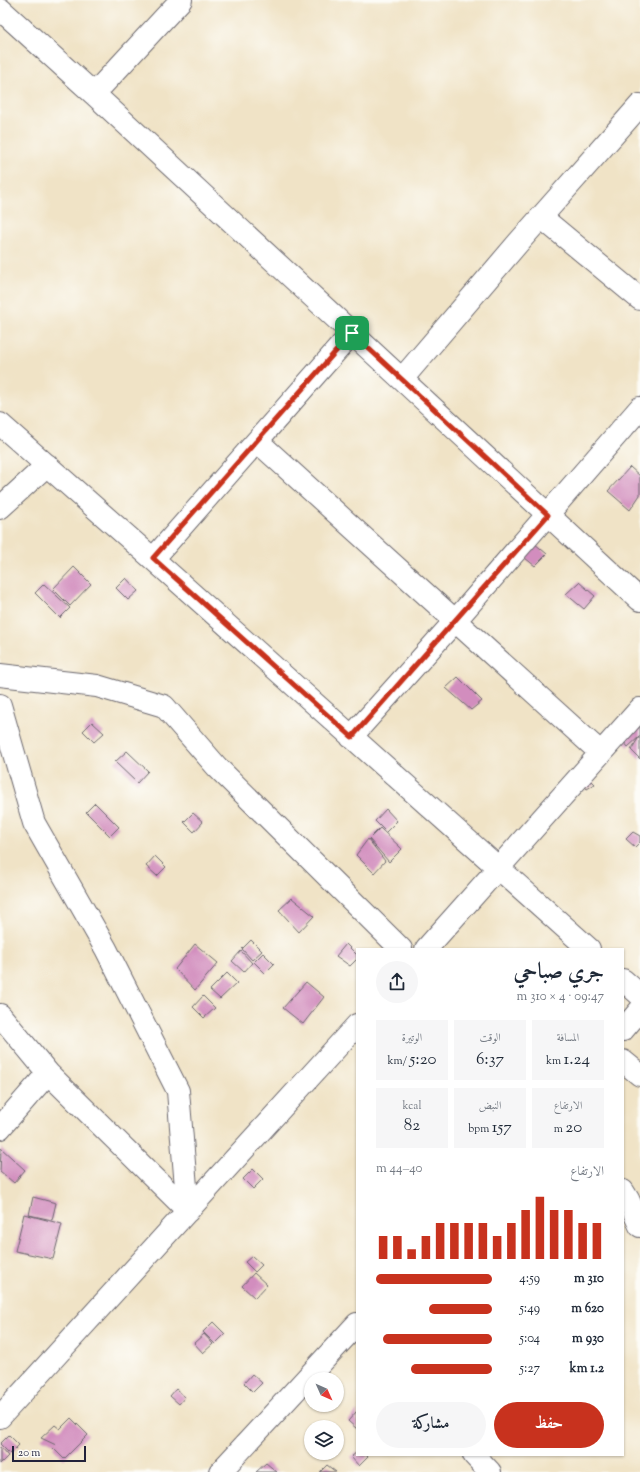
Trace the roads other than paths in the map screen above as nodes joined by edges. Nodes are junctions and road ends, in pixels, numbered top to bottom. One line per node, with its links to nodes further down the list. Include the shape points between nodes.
1 (181, 0): 3 (street)
2 (0, 9): 3 (street)
3 (94, 94): 7 (street)
4 (640, 105): 5 (street)
5 (541, 217): 6 (street); 8 (street)
6 (640, 299)
7 (352, 333): 8 (street); 11 (street)
8 (402, 379): 14 (street)
9 (640, 408): 14 (street)
10 (0, 424): 12 (street)
11 (257, 441): 15 (street); 17 (street)
12 (47, 466): 13 (street); 15 (street)
13 (0, 508)
14 (548, 515): 16 (street); 17 (street)
15 (153, 558): 21 (street)
16 (640, 600)
17 (455, 621): 21 (street); 22 (street)
18 (0, 675): 24 (street, via 97,686 164,706 217,767)
19 (0, 705): 38 (street, via 34,823 106,949 178,1091)
20 (640, 709): 22 (street)
21 (352, 737): 23 (street)
22 (601, 753): 23 (street)
23 (499, 868): 25 (street); 26 (street)
24 (400, 948)
25 (427, 948)
26 (588, 948)
27 (624, 981): 28 (street)
28 (640, 995)
29 (640, 1010): 32 (street)
30 (0, 1015): 34 (street)
31 (356, 1026): 38 (street)
32 (624, 1029)
33 (624, 1062): 35 (street)
34 (48, 1073): 36 (street); 38 (street)
35 (640, 1075)
36 (0, 1128)
37 (624, 1193): 39 (street)
38 (188, 1211): 41 (street)
39 (640, 1226)
40 (355, 1331): 43 (street)
41 (0, 1417)
42 (475, 1456): 44 (street)
43 (220, 1472)
44 (490, 1472)

